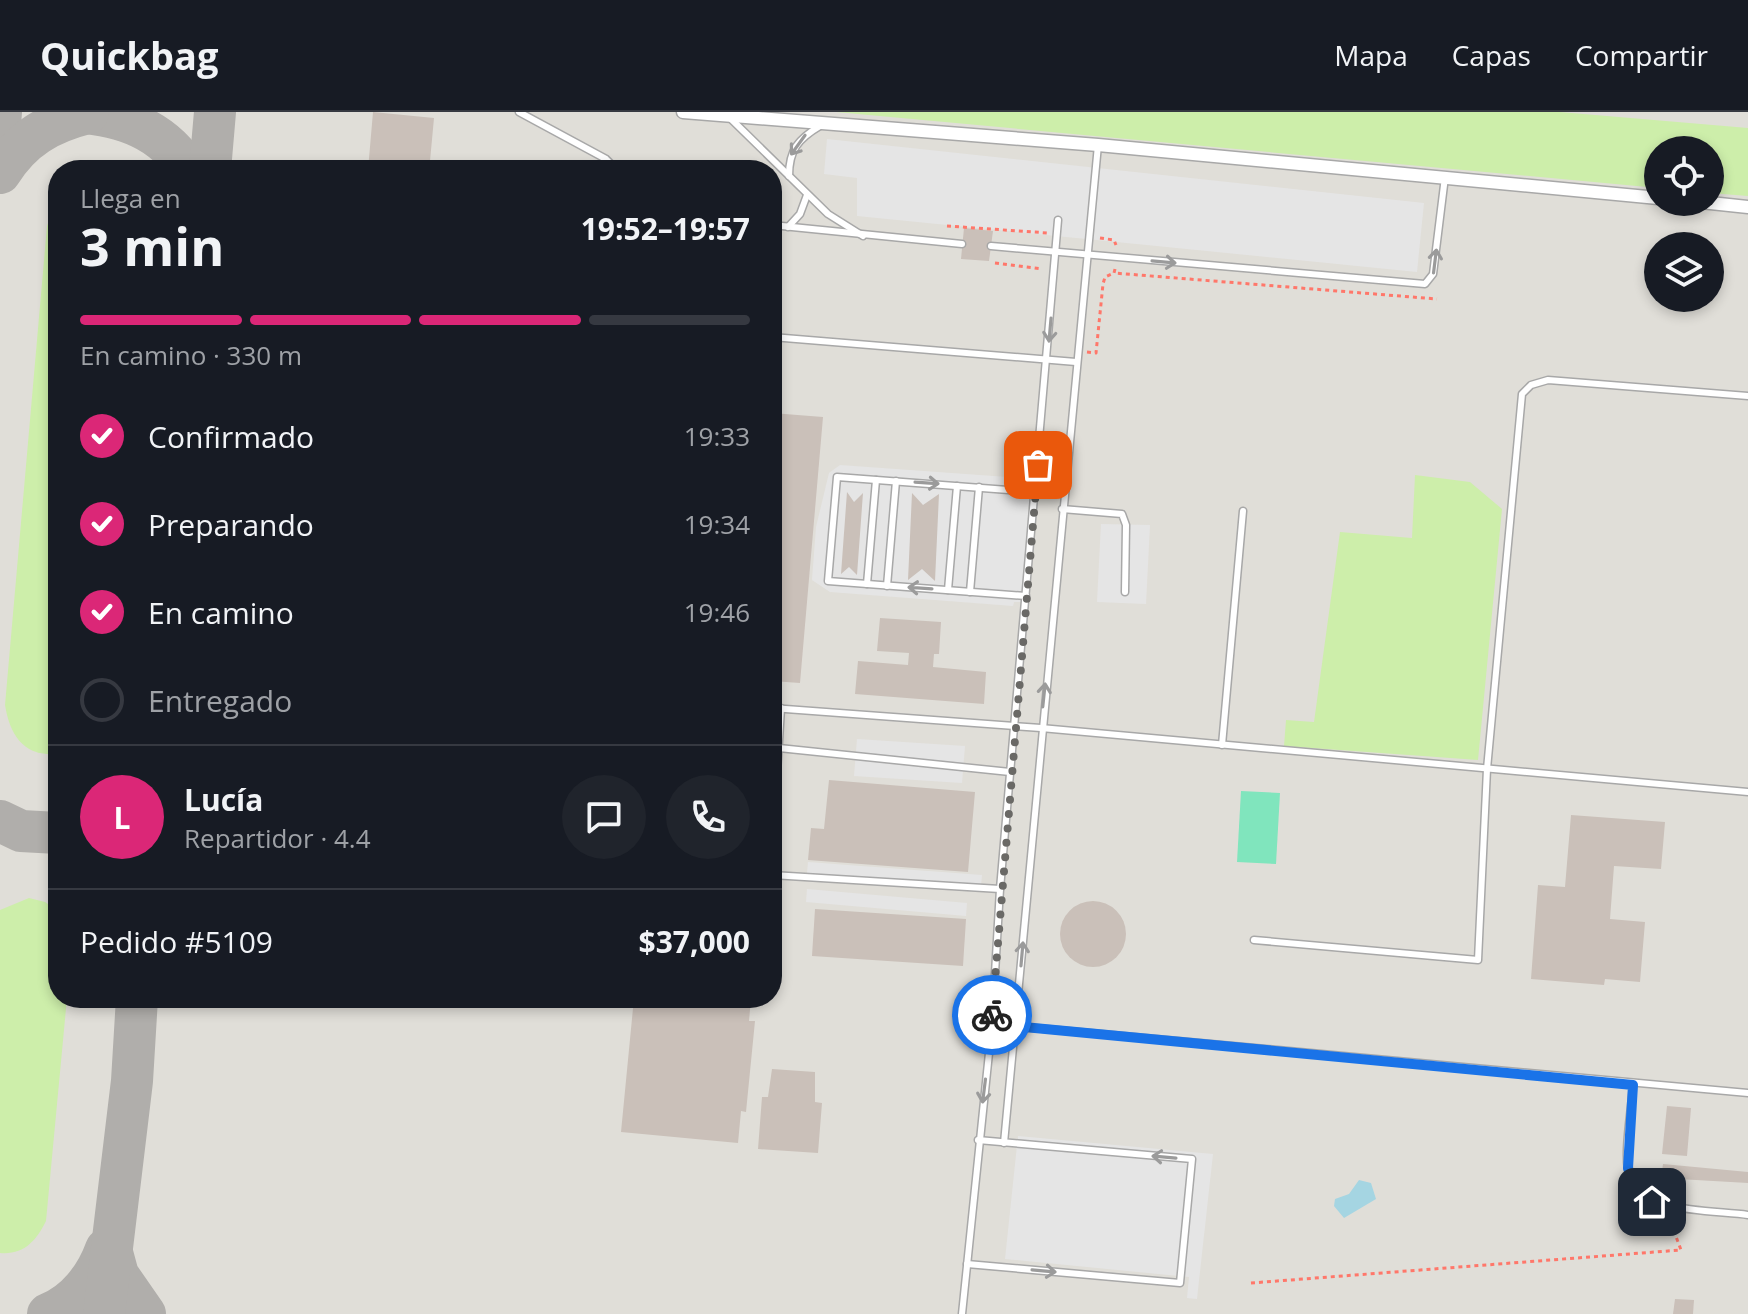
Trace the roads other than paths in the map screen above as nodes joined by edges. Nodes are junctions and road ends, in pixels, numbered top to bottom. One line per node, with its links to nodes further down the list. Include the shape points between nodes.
1 (519, 112): 7 (lane)
2 (683, 112): 4 (street)
3 (707, 112): 4 (lane)
4 (730, 117): 5 (street); 8 (lane)
5 (823, 124): 6 (street); 10 (lane, one-way to 10, via 796,143)
6 (1098, 145): 11 (street); 23 (lane)
7 (607, 160)
8 (773, 160)
9 (782, 169): 10 (lane)
10 (789, 176): 12 (lane)
11 (1445, 177): 13 (street); 23 (lane, one-way to 11, via 1425,284 1433,274)
12 (807, 195): 18 (lane); 19 (lane)
13 (1644, 197)
14 (1724, 204): 15 (street)
15 (1748, 207)
16 (1058, 220): 22 (lane)
17 (782, 226): 18 (lane)
18 (788, 227): 19 (lane)
19 (863, 236): 20 (lane)
20 (962, 244)
21 (991, 246): 22 (lane)
22 (1055, 252): 23 (lane); 25 (lane, one-way to 25)
23 (1087, 255): 26 (lane)
24 (782, 338): 25 (lane)
25 (1047, 359): 26 (lane); 32 (lane)
26 (1076, 362): 33 (lane)
27 (1748, 396): 46 (lane, via 1548,380 1525,389)
28 (876, 480): 29 (lane); 35 (lane); 35 (lane, via 837,477 828,581)
29 (896, 481): 30 (lane, one-way to 30); 36 (lane)
30 (957, 486): 31 (lane); 37 (lane)
31 (979, 487): 32 (lane); 38 (lane)
32 (1035, 492): 40 (lane)
33 (1062, 509): 39 (lane, via 1122,514); 43 (lane, one-way to 33)
34 (1243, 511): 44 (lane)
35 (867, 584): 36 (lane)
36 (887, 586): 37 (lane, one-way to 36)
37 (948, 590): 38 (lane)
38 (970, 592): 40 (lane)
39 (1125, 592)
40 (1026, 596): 42 (lane)
41 (782, 708): 42 (lane)
42 (1015, 726): 43 (lane); 47 (lane)
43 (1041, 728): 44 (lane); 53 (lane, one-way to 43)
44 (1222, 745): 46 (lane)
45 (782, 748): 47 (lane)
46 (1487, 769): 48 (lane); 51 (lane, via 1478,960)
47 (1010, 772): 50 (lane)
48 (1748, 792)
49 (782, 876): 50 (lane)
50 (1000, 889): 52 (lane)
51 (1254, 940)
52 (992, 1024): 53 (lane); 56 (lane, one-way to 56)
53 (1016, 1026): 54 (lane); 57 (lane)
54 (1633, 1085): 55 (lane); 58 (lane, via 1630,1178 1652,1202)
55 (1748, 1093)
56 (978, 1140): 57 (lane); 59 (lane)
57 (1004, 1143): 59 (lane, one-way to 57, via 1180,1283 1192,1159)
58 (1748, 1215)
59 (967, 1264): 60 (lane)
60 (962, 1314)

